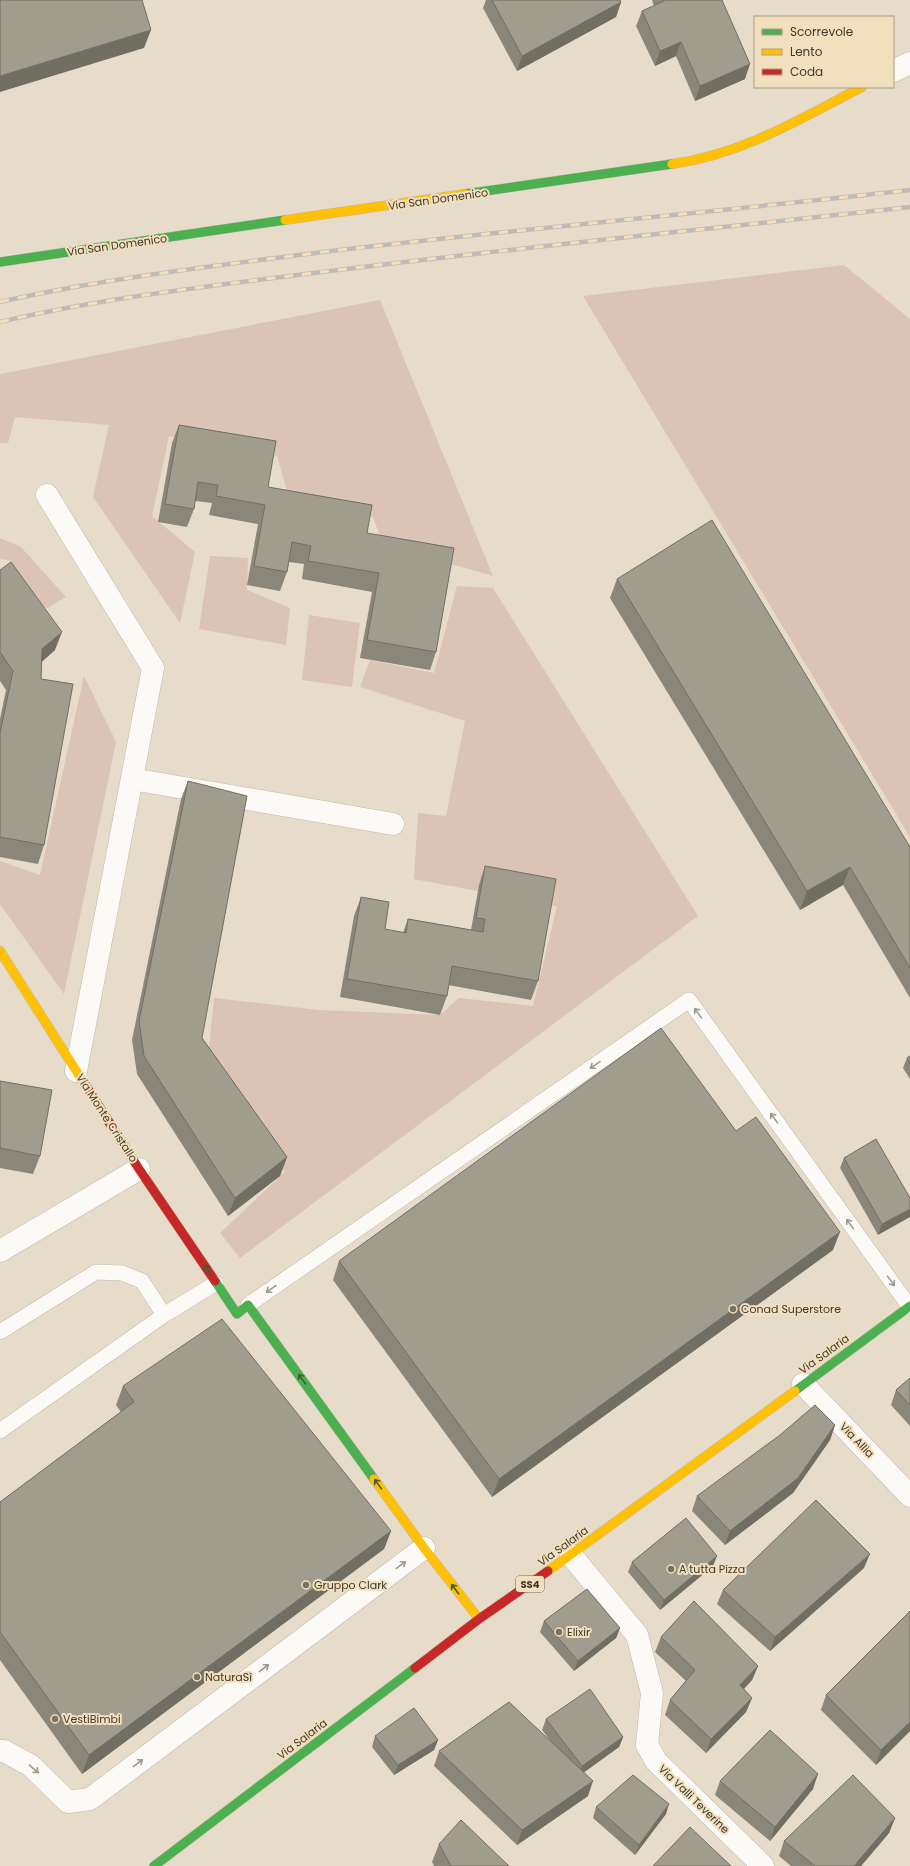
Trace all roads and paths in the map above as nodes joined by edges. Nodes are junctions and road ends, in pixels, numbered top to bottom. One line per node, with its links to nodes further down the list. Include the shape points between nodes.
1 (910, 63): 2 (street)
2 (894, 71)
3 (860, 88): 4 (street, Via San Domenico, via 771,134 724,153 692,161)
4 (0, 262)
5 (47, 495): 6 (street, via 153,668)
6 (132, 779): 7 (street); 9 (street)
7 (393, 824)
8 (0, 951): 9 (street, Via Monte Cristallo)
9 (76, 1071): 10 (street, Via Monte Cristallo)
10 (139, 1169): 11 (street, Via Monte Cristallo); 12 (street, one-way to 10)
11 (0, 1251)
12 (216, 1283): 13 (street, via 237,1314); 15 (lane)
13 (248, 1305): 14 (lane, via 689,1000); 20 (street, one-way to 13)
14 (910, 1306): 17 (street, Via Salaria / SS4)
15 (164, 1315): 16 (lane, via 142,1281 122,1273 96,1272); 18 (lane)
16 (0, 1332)
17 (803, 1384): 19 (street, Via Allia); 21 (street, Via Salaria / SS4)
18 (0, 1431)
19 (910, 1496)
20 (424, 1548): 22 (street, one-way to 20); 23 (street, one-way to 20, via 30,1765 68,1802 90,1799)
21 (572, 1556): 22 (street, Via Salaria / SS4); 25 (street, Via Valli Teverine, via 637,1635 652,1693 647,1745 656,1761)
22 (479, 1619): 24 (street, Via Salaria / SS4)
23 (0, 1751)
24 (154, 1866)
25 (763, 1866)

